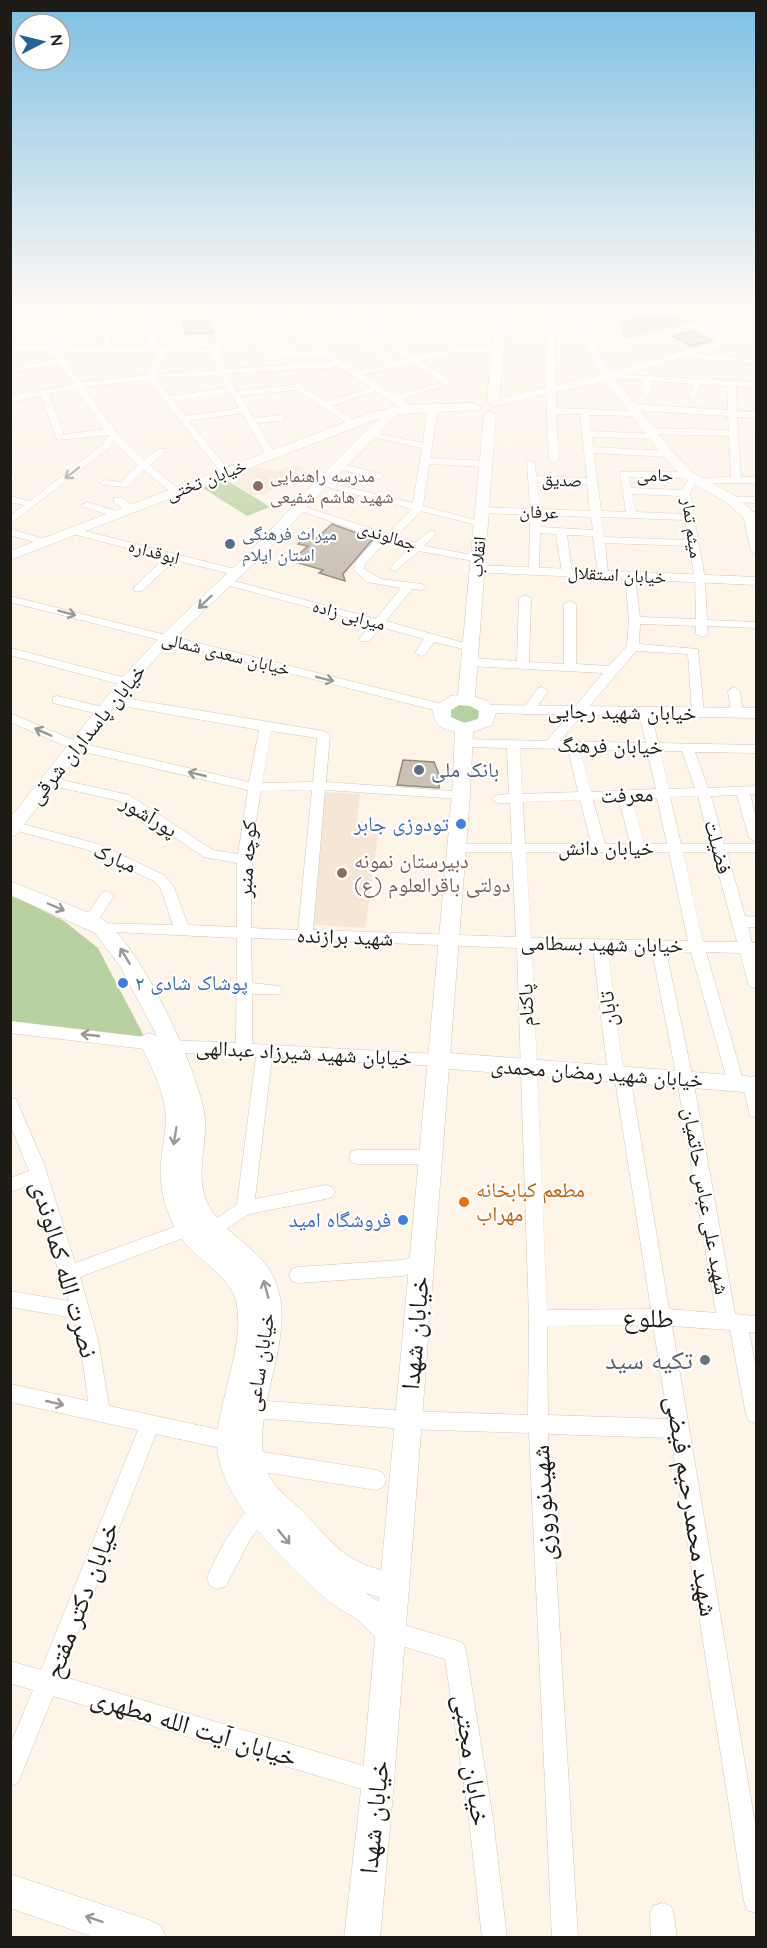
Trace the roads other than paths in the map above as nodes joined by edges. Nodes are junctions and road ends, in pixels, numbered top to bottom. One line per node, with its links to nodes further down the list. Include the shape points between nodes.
1 (46, 399): 29 (street, via 60,438)
2 (90, 399): 29 (street)
3 (168, 399): 25 (street)
4 (238, 399): 18 (street)
5 (317, 399): 15 (street)
6 (345, 399): 15 (street)
7 (389, 399): 14 (street)
8 (408, 399): 14 (street)
9 (494, 399): 16 (main road, انقلاب)
10 (518, 399): 16 (street)
11 (550, 399): 20 (street)
12 (626, 399): 19 (street)
13 (732, 399): 22 (street)
14 (394, 404): 17 (main road, خیابان تختی, via 410,409); 27 (main road, خیابان تختی); 33 (street, خیابان پاسداران شرقی)
15 (326, 405): 27 (street)
16 (493, 406): 17 (main road, خیابان تختی, via 481,403 475,407); 43 (main road, انقلاب)
17 (433, 408): 35 (street)
18 (245, 410): 25 (street); 26 (street)
19 (634, 410): 21 (street); 22 (street); 32 (street)
20 (551, 411): 21 (street); 40 (street)
21 (584, 412): 31 (street)
22 (733, 412): 23 (street); 30 (street)
23 (756, 415)
24 (281, 418): 26 (street)
25 (183, 419): 46 (street)
26 (253, 421): 39 (street)
27 (352, 423): 39 (main road, خیابان تختی)
28 (706, 432): 30 (street); 32 (street); 34 (street)
29 (113, 433): 44 (street); 62 (street, one-way to 62, via 105,447)
30 (733, 433): 50 (street)
31 (586, 434): 32 (street); 36 (street)
32 (652, 434): 38 (street)
33 (369, 435): 35 (street); 45 (street, خیابان پاسداران شرقی)
34 (707, 444)
35 (426, 446): 41 (street)
36 (589, 450): 38 (street); 52 (street)
37 (162, 451): 44 (street)
38 (668, 454): 48 (street)
39 (271, 455): 46 (main road, خیابان تختی)
40 (554, 460)
41 (424, 461): 43 (street); 64 (street)
42 (530, 462): 49 (street)
43 (486, 464): 71 (main road, انقلاب)
44 (144, 466): 53 (street, via 135,470 124,485); 56 (street)
45 (338, 466): 47 (street); 54 (street, خیابان پاسداران شرقی)
46 (226, 473): 56 (main road, خیابان تختی)
47 (379, 476)
48 (690, 477): 50 (street, حامی); 55 (street, حامی, via 623,474); 57 (street, میثم تمار); 60 (street)
49 (531, 479): 52 (street, صدیق); 67 (street)
50 (736, 480): 51 (street, حامی)
51 (756, 480)
52 (592, 481): 69 (street)
53 (105, 483)
54 (321, 484): 64 (street, عرفان); 65 (street, خیابان پاسداران شرقی)
55 (626, 491): 57 (street); 70 (street)
56 (177, 492): 66 (main road, خیابان تختی)
57 (685, 493): 72 (street, میثم تمار)
58 (10, 499): 62 (street)
59 (118, 500): 66 (street)
60 (732, 500): 61 (street); 73 (street)
61 (756, 500)
62 (32, 504): 74 (street)
63 (87, 506): 68 (street)
64 (417, 507): 71 (street, عرفان); 81 (street)
65 (298, 508): 81 (street, جمالوندی); 94 (street, خیابان پاسداران شرقی)
66 (131, 509): 68 (main road, خیابان تختی)
67 (535, 512): 69 (street, عرفان); 71 (street, عرفان); 75 (street)
68 (116, 514): 76 (main road, خیابان تختی)
69 (596, 514): 70 (street, عرفان); 80 (street)
70 (632, 515): 72 (street, عرفان)
71 (482, 516): 88 (main road, انقلاب)
72 (689, 517): 83 (street, میثم تمار)
73 (754, 517): 85 (street)
74 (10, 521)
75 (534, 530): 77 (street); 90 (street)
76 (73, 531): 82 (main road, خیابان تختی); 87 (street, ابوقداره)
77 (561, 531): 80 (street); 91 (street)
78 (10, 532): 82 (street)
79 (431, 533): 84 (street)
80 (599, 536): 83 (street); 92 (street)
81 (388, 537): 84 (street, جمالوندی); 97 (street, via 360,563 359,570 375,581)
82 (44, 542): 86 (main road, خیابان تختی)
83 (693, 543): 95 (street, میثم تمار)
84 (418, 546): 88 (street, جمالوندی); 89 (street)
85 (756, 550)
86 (10, 556)
87 (172, 557): 94 (street, ابوقداره); 99 (street)
88 (477, 564): 90 (street, خیابان استقلال); 113 (main road, انقلاب)
89 (395, 568)
90 (534, 571): 91 (street, خیابان استقلال)
91 (567, 573): 92 (street, خیابان استقلال)
92 (603, 574): 93 (street, خیابان استقلال)
93 (630, 576): 95 (street, خیابان استقلال); 103 (street)
94 (231, 577): 104 (street, میرابی زاده); 108 (street, خیابان پاسداران شرقی, one-way to 108)
95 (700, 579): 96 (street, خیابان استقلال); 106 (street, میثم تمار)
96 (756, 581)
97 (410, 585): 98 (street); 104 (street)
98 (422, 586)
99 (138, 589)
100 (525, 598): 114 (street)
101 (10, 599): 108 (street, خیابان سعدی شمالی, one-way to 108)
102 (570, 604): 115 (street)
103 (634, 620): 106 (street); 110 (street)
104 (378, 623): 107 (street, میرابی زاده); 109 (street)
105 (756, 625): 106 (street)
106 (702, 628)
107 (431, 637): 112 (street); 113 (street, میرابی زاده)
108 (166, 639): 117 (street, خیابان پاسداران شرقی); 123 (street, خیابان سعدی شمالی, one-way to 123)
109 (365, 639)
110 (633, 647): 116 (street); 128 (street, via 694,651)
111 (10, 651): 117 (street)
112 (421, 653)
113 (470, 655): 114 (street, میرابی زاده); 121 (main road, انقلاب)
114 (523, 665): 115 (street, میرابی زاده)
115 (570, 668): 116 (street, میرابی زاده)
116 (612, 670): 126 (street)
117 (126, 682): 122 (street, خیابان پاسداران شرقی)
118 (542, 691): 125 (street)
119 (734, 691): 129 (street)
120 (57, 700): 122 (street)
121 (466, 700): 123 (main road, via 456,700); 124 (main road)
122 (108, 706): 132 (street); 137 (street, خیابان پاسداران شرقی)
123 (442, 708): 133 (main road, via 442,719)
124 (488, 710): 125 (street, خیابان شهید رجایی); 133 (main road, via 489,716 481,725)
125 (528, 711): 126 (street, خیابان شهید رجایی)
126 (577, 711): 127 (street, خیابان شهید رجایی); 135 (street)
127 (645, 712): 128 (street, خیابان شهید رجایی); 138 (street)
128 (698, 712): 129 (street, خیابان شهید رجایی)
129 (738, 713): 130 (street, خیابان شهید رجایی)
130 (756, 713)
131 (10, 717): 137 (street, one-way to 131)
132 (266, 727): 142 (street, via 324,735); 143 (street, کوچه منبر)
133 (464, 735): 134 (street, خیابان فرهنگ); 148 (main road, خیابان شهدا)
134 (513, 744): 135 (street, خیابان فرهنگ); 152 (street, پاکنام)
135 (550, 744): 136 (street, خیابان فرهنگ)
136 (573, 745): 138 (street, خیابان فرهنگ); 150 (street)
137 (76, 746): 141 (street, خیابان پاسداران شرقی); 143 (street, one-way to 137)
138 (654, 747): 139 (street, خیابان فرهنگ); 147 (street)
139 (687, 748): 140 (street, خیابان فرهنگ); 146 (street, فضیلت)
140 (756, 749)
141 (49, 781): 153 (street, خیابان پاسداران شرقی); 162 (street, پورآشور, via 124,798 209,854)
142 (320, 786): 143 (street); 148 (street); 170 (street)
143 (254, 787): 162 (street, کوچه منبر)
144 (742, 790): 145 (street, معرفت); 146 (street, معرفت); 154 (street)
145 (756, 790)
146 (704, 792): 147 (street, معرفت); 160 (street, فضیلت)
147 (664, 793): 149 (street, معرفت); 159 (street)
148 (461, 795): 155 (main road, خیابان شهدا)
149 (625, 795): 150 (street, معرفت); 158 (street)
150 (586, 796): 152 (street, معرفت); 157 (street)
151 (498, 799): 152 (street, معرفت)
152 (517, 799): 156 (street, پاکنام)
153 (13, 828): 168 (street, مبارک, via 93,847 159,878)
154 (756, 838)
155 (455, 848): 156 (street, خیابان دانش); 171 (main road, خیابان شهدا)
156 (517, 848): 157 (street, خیابان دانش); 172 (street, پاکنام)
157 (599, 848): 158 (street, خیابان دانش)
158 (638, 848): 159 (street, خیابان دانش)
159 (677, 848): 160 (street, خیابان دانش); 175 (street)
160 (718, 848): 161 (street, خیابان دانش); 165 (street, فضیلت)
161 (756, 848)
162 (244, 859): 169 (street, کوچه منبر)
163 (10, 887): 167 (street, خیابان ساعی, one-way to 167)
164 (107, 896): 167 (street)
165 (738, 921): 166 (street); 176 (street, فضیلت)
166 (756, 922)
167 (95, 924): 168 (street, شهید برازنده); 181 (street, خیابان ساعی, one-way to 167, via 127,958)
168 (182, 930): 169 (street, شهید برازنده)
169 (243, 932): 170 (street, شهید برازنده); 178 (street, کوچه منبر)
170 (305, 935): 171 (street, شهید برازنده)
171 (447, 941): 172 (street, خیابان شهید بسطامی); 184 (main road, خیابان شهدا)
172 (524, 943): 173 (street, خیابان شهید بسطامی); 185 (street, پاکنام)
173 (600, 944): 174 (street, خیابان شهید بسطامی); 186 (street, تابان)
174 (658, 946): 175 (street, خیابان شهید بسطامی); 187 (street, شهید علی عباس حاتمیان)
175 (697, 947): 176 (street, خیابان شهید بسطامی); 188 (street)
176 (751, 948): 177 (street, فضیلت)
177 (756, 983)
178 (244, 988): 179 (street); 182 (street, کوچه منبر)
179 (274, 990)
180 (10, 1027): 181 (street, خیابان شهید شیرزاد عبدالهی, one-way to 180)
181 (159, 1043): 182 (street, خیابان شهید شیرزاد عبدالهی); 197 (street, خیابان ساعی, via 161,1065 176,1108 173,1187 180,1215)
182 (244, 1049): 183 (street, خیابان شهید شیرزاد عبدالهی)
183 (265, 1050): 184 (street, خیابان شهید شیرزاد عبدالهی); 196 (street)
184 (437, 1060): 185 (street, خیابان شهید رمضان محمدی); 192 (main road, خیابان شهدا)
185 (528, 1067): 186 (street, خیابان شهید رمضان محمدی); 204 (street, شهیدنوروزی)
186 (619, 1074): 187 (street, خیابان شهید رمضان محمدی); 203 (street, شهید محمدرحیم فیضی)
187 (685, 1080): 188 (street, خیابان شهید رمضان محمدی); 205 (street, شهید علی عباس حاتمیان)
188 (748, 1084): 190 (street)
189 (11, 1106): 193 (street, نصرت الله کمالوندی)
190 (756, 1111)
191 (357, 1157): 192 (street)
192 (429, 1157): 198 (main road, خیابان شهدا)
193 (39, 1175): 194 (street); 199 (street, نصرت الله کمالوندی)
194 (10, 1185)
195 (326, 1192): 196 (street)
196 (245, 1208): 197 (street)
197 (204, 1226): 199 (street); 207 (street, خیابان ساعی, one-way to 197, via 270,1318 268,1292 263,1278); 214 (street, خیابان ساعی, via 248,1299 250,1327)
198 (421, 1262): 200 (street, via 402,1268); 210 (main road, خیابان شهدا)
199 (69, 1273): 202 (street, نصرت الله کمالوندی)
200 (298, 1275)
201 (10, 1299): 202 (street)
202 (82, 1311): 208 (street, نصرت الله کمالوندی)
203 (662, 1317): 204 (street, طلوع); 205 (street, طلوع); 213 (street, شهید محمدرحیم فیضی)
204 (538, 1318): 212 (street, شهیدنوروزی)
205 (741, 1323): 209 (street, شهید علی عباس حاتمیان)
206 (10, 1393): 208 (street, one-way to 208)
207 (254, 1409): 210 (street); 215 (street, خیابان ساعی, via 250,1424)
208 (100, 1413): 211 (street)
209 (756, 1414)
210 (408, 1420): 212 (street); 219 (main road, خیابان شهدا)
211 (150, 1424): 214 (street); 222 (street, خیابان دکتر مفتح)
212 (538, 1424): 213 (street); 230 (street, شهیدنوروزی)
213 (680, 1429): 226 (street, شهید محمدرحیم فیضی)
214 (230, 1441): 217 (street, خیابان ساعی, via 234,1470)
215 (251, 1460): 216 (street); 219 (street, خیابان ساعی, via 262,1490 341,1568)
216 (376, 1480)
217 (261, 1511): 218 (street, via 242,1534); 220 (street, خیابان ساعی, one-way to 220, via 343,1595 368,1610)
218 (218, 1578)
219 (394, 1587): 220 (main road, خیابان شهدا)
220 (390, 1632): 224 (main road, خیابان شهدا); 229 (street, خیابان مجتبی, via 455,1651)
221 (10, 1672): 222 (street, خیابان آیت الله مطهری)
222 (48, 1684): 223 (street, خیابان دکتر مفتح); 224 (street, خیابان آیت الله مطهری)
223 (10, 1775)
224 (378, 1782): 228 (main road, خیابان شهدا)
225 (10, 1891): 227 (main road, one-way to 225)
226 (756, 1901)
227 (149, 1938)
228 (362, 1938)
229 (495, 1938)
230 (565, 1938)

